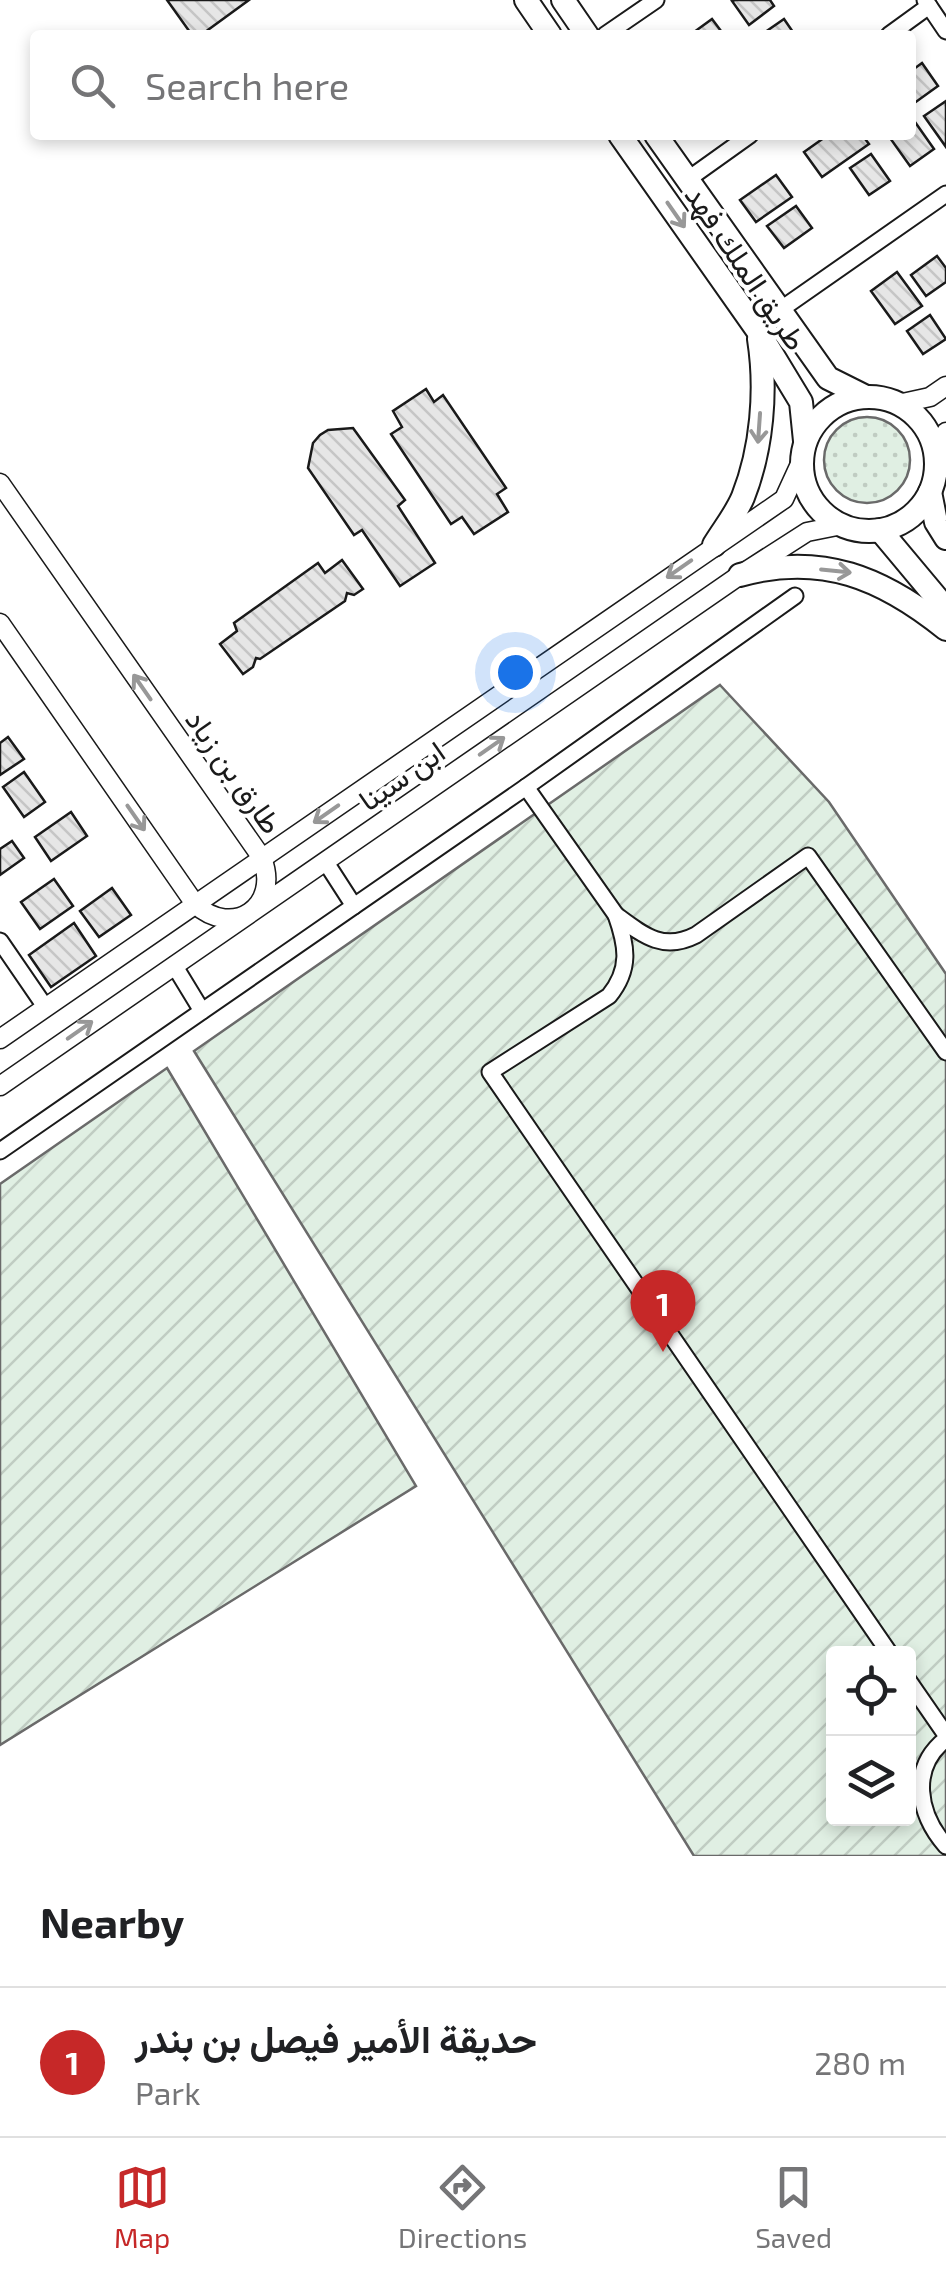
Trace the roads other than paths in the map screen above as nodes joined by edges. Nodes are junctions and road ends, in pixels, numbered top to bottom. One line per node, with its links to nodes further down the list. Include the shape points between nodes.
1 (526, 0): 5 (main road)
2 (562, 0): 6 (main road)
3 (656, 0): 7 (street)
4 (927, 3): 8 (street); 9 (street)
5 (547, 30)
6 (583, 30)
7 (613, 30)
8 (894, 30)
9 (946, 30)
10 (624, 140): 16 (main road, طريق الملك فهد, one-way to 16)
11 (660, 140): 13 (main road, طريق الملك فهد)
12 (743, 140): 13 (street)
13 (688, 180): 15 (main road, طريق الملك فهد)
14 (946, 194): 15 (street)
15 (780, 310): 18 (main road, طريق الملك فهد, via 828,378)
16 (758, 331): 21 (main road, طريق الملك فهد, via 800,402); 28 (main road, one-way to 28, via 763,367 757,447 742,499)
17 (946, 386): 19 (street)
18 (866, 398): 19 (main road); 21 (main road, via 829,410)
19 (898, 404): 22 (main road, via 916,417)
20 (946, 432): 22 (street)
21 (803, 451): 25 (main road, via 812,500); 28 (street, ابن سينا, via 784,499)
22 (936, 457): 24 (main road)
23 (0, 484): 35 (street, طارق بن زياد, one-way to 23)
24 (930, 492): 26 (main road, via 901,523); 27 (main road)
25 (842, 525): 26 (main road); 29 (street, ابن سينا, via 807,532)
26 (880, 530): 31 (main road)
27 (946, 538)
28 (714, 545): 35 (street, ابن سينا, one-way to 35)
29 (740, 574): 33 (main road, one-way to 33, via 770,566 850,572 910,600); 36 (street, ابن سينا, one-way to 29)
30 (795, 596): 34 (street)
31 (946, 609)
32 (0, 624): 37 (street, one-way to 37)
33 (946, 629)
34 (526, 787): 38 (street); 40 (street)
35 (262, 858): 37 (street, ابن سينا); 39 (street, طارق بن زياد, via 265,895)
36 (325, 861): 38 (street); 39 (street, ابن سينا)
37 (195, 904): 39 (street, via 214,917); 43 (street, ابن سينا)
38 (354, 906): 44 (street)
39 (248, 914): 42 (street, ابن سينا)
40 (616, 915): 46 (street, via 643,934 680,943 808,856); 49 (street, via 626,944 620,983 490,1072)
41 (0, 941): 43 (street)
42 (174, 965): 44 (street); 47 (street, ابن سينا, one-way to 42)
43 (46, 1008): 45 (street, ابن سينا)
44 (202, 1011): 48 (street)
45 (0, 1039)
46 (946, 1052)
47 (0, 1086)
48 (0, 1151)
49 (885, 1646)
50 (916, 1692): 51 (street)
51 (946, 1737): 52 (street, via 920,1785 922,1808)
52 (946, 1846)

